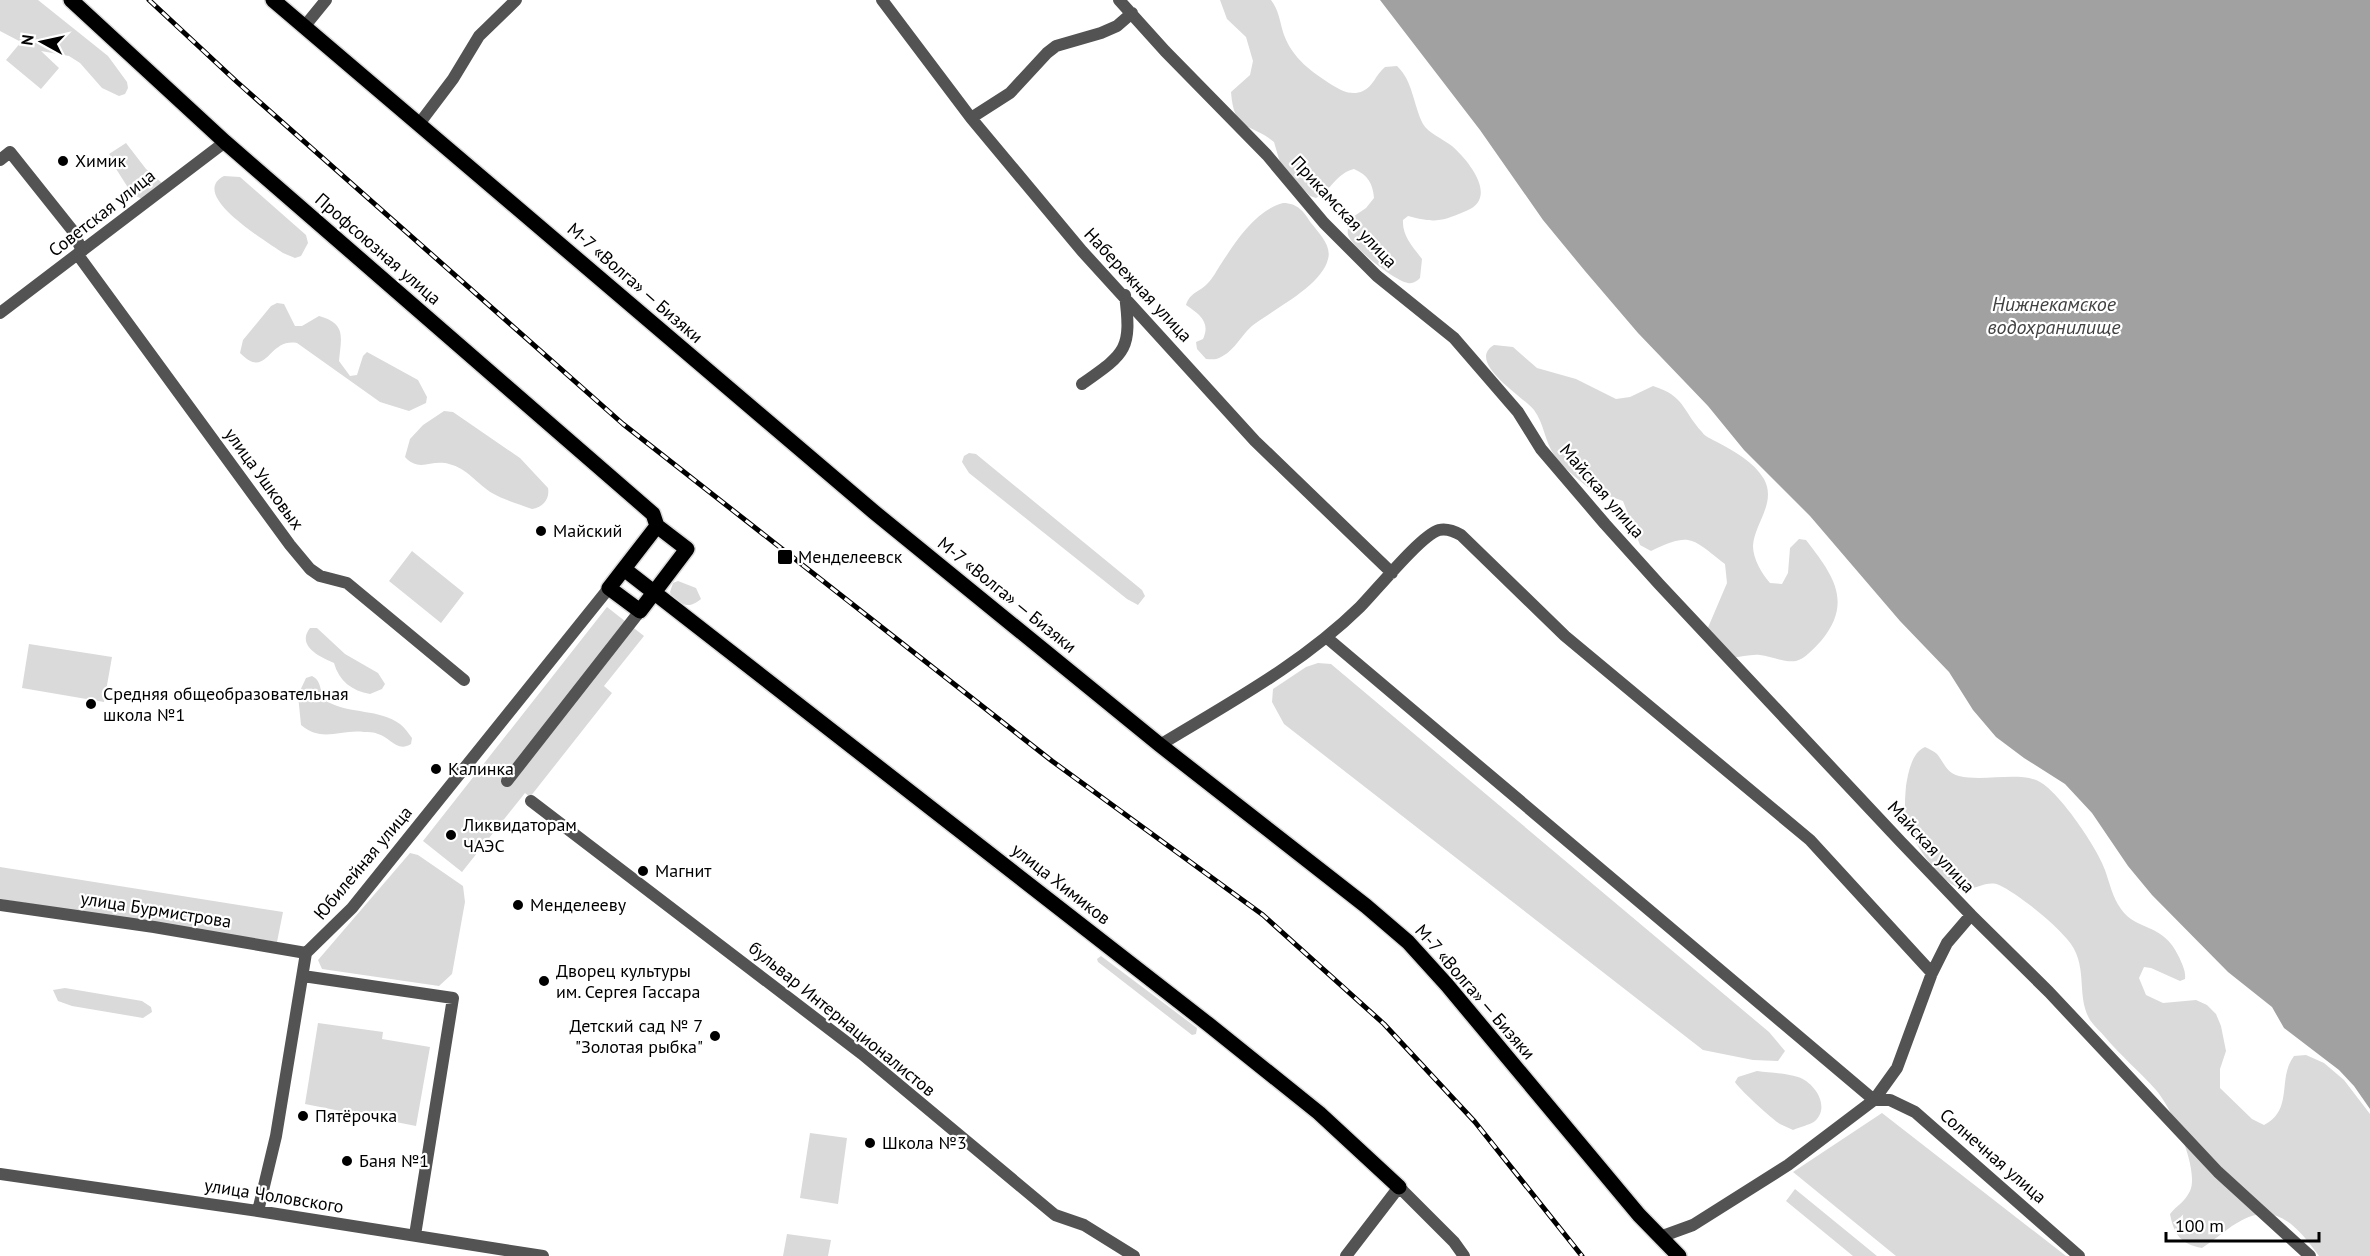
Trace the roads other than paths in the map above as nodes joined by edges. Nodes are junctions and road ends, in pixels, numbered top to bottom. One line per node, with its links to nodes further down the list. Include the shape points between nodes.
1 (71, 0): 11 (main road, Профсоюзная улица)
2 (273, 0): 8 (main road, М-7 «Волга» — Бизяки)
3 (326, 0): 8 (street)
4 (516, 0): 10 (street, via 480,36)
5 (882, 0): 9 (street, Набережная улица)
6 (1119, 0): 7 (street, Прикамская улица)
7 (1132, 13): 9 (street, via 1101,33 1056,46 1010,93); 17 (street, Прикамская улица, via 1267,155 1332,231 1377,276 1454,338 1518,412)
8 (304, 27): 10 (main road, М-7 «Волга» — Бизяки)
9 (971, 118): 14 (street, Набережная улица, via 1048,212)
10 (419, 124): 26 (main road, М-7 «Волга» — Бизяки, via 874,512)
11 (225, 142): 13 (street, Советская улица); 18 (main road, Профсоюзная улица, via 653,514)
12 (5, 156): 13 (street, улица Ушковых, via 73,231)
13 (80, 253): 15 (street, Советская улица); 25 (street, улица Ушковых, via 310,569 330,580 347,583)
14 (1125, 295): 16 (street, via 1129,332 1123,350); 20 (street, Набережная улица, via 1256,441)
15 (0, 313)
16 (1082, 384)
17 (1541, 448): 30 (street, Майская улица, via 1659,584)
18 (657, 526): 19 (main road); 22 (main road, Профсоюзная улица, via 687,549)
19 (624, 569): 21 (main road); 22 (main road, улица Химиков)
20 (1392, 573): 24 (street); 32 (street, via 1433,533 1450,530 1461,535 1565,636 1810,840)
21 (609, 588): 23 (main road); 31 (street, Юбилейная улица, via 352,908)
22 (654, 592): 23 (main road); 36 (main road, улица Химиков, via 1218,1032 1319,1113)
23 (640, 611): 27 (street)
24 (1326, 637): 26 (street, via 1301,658); 34 (street)
25 (464, 680)
26 (1160, 745): 39 (main road, М-7 «Волга» — Бизяки, via 1408,942)
27 (507, 781)
28 (531, 801): 41 (street, бульвар Интернационалистов, via 862,1054 1055,1215 1084,1225)
29 (0, 905): 31 (street, улица Бурмистрова)
30 (1971, 915): 32 (street, via 1947,943); 46 (street, Майская улица, via 2218,1172)
31 (306, 953): 33 (street)
32 (1932, 973): 34 (street, via 1897,1068)
33 (303, 976): 37 (street, via 276,1136); 38 (street, via 453,998)
34 (1874, 1100): 39 (street, via 1788,1165 1693,1225); 45 (street, Солнечная улица, via 1890,1100 1916,1112)
35 (0, 1174): 37 (street, улица Чоловского)
36 (1399, 1187): 42 (street); 43 (street)
37 (258, 1211): 38 (street, улица Чоловского)
38 (414, 1235): 40 (street, улица Чоловского)
39 (1660, 1237): 44 (main road, М-7 «Волга» — Бизяки)
40 (543, 1256)
41 (1134, 1256)
42 (1346, 1256)
43 (1464, 1256)
44 (1679, 1256)
45 (2079, 1256)
46 (2310, 1256)

